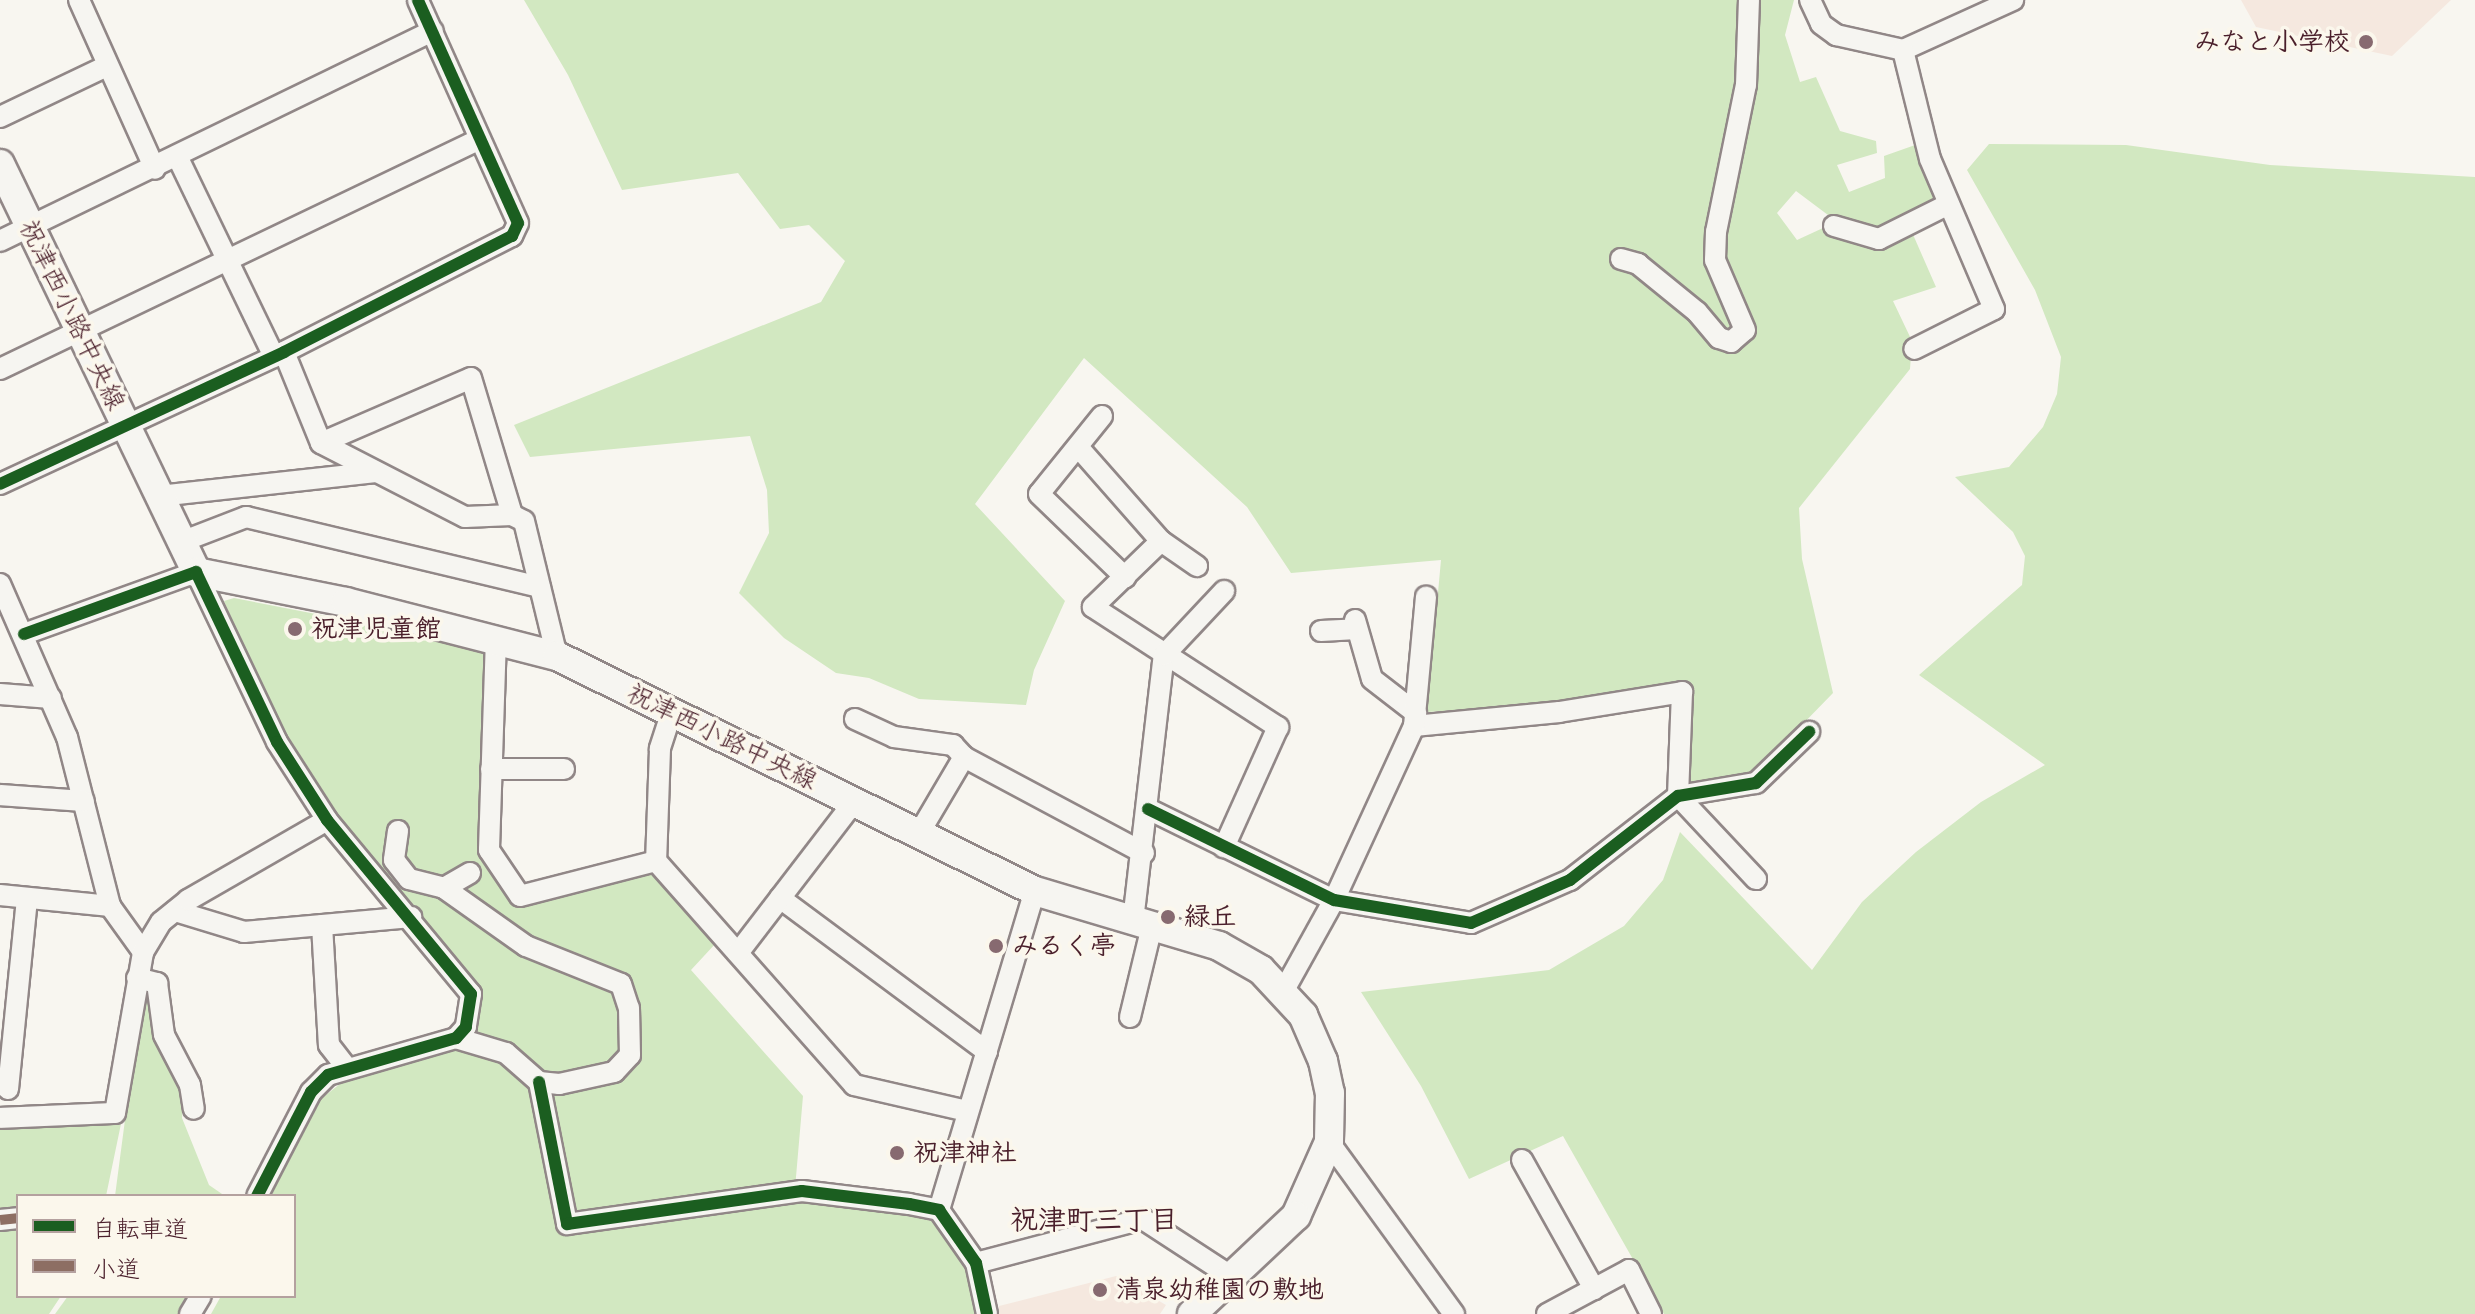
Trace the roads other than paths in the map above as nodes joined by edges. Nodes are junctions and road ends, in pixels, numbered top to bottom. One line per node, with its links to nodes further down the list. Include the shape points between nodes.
1 (79, 0): 9 (street)
2 (418, 0): 7 (street)
3 (1749, 0): 19 (street, via 1746,85 1715,260 1745,330 1731,342 1719,338 1673,292 1638,264)
4 (1810, 0): 8 (street, via 1821,24 1836,35)
5 (2013, 0): 6 (street)
6 (1991, 5): 8 (street)
7 (433, 31): 11 (street); 12 (street)
8 (1903, 50): 15 (street, via 1930,159)
9 (107, 66): 10 (street); 14 (street)
10 (0, 117)
11 (478, 140): 20 (street); 23 (street, via 518,223 512,236)
12 (178, 158): 14 (street); 20 (street)
13 (0, 164): 17 (main road, 祝津西小路中央線)
14 (155, 169): 17 (street)
15 (1949, 204): 16 (street, via 1879,239); 22 (street, via 1994,309)
16 (1834, 226)
17 (29, 227): 18 (street); 21 (main road, 祝津西小路中央線)
18 (0, 241)
19 (1621, 259)
20 (227, 261): 21 (street); 23 (street)
21 (80, 332): 24 (street); 26 (main road, 祝津西小路中央線)
22 (1914, 349)
23 (279, 355): 26 (street); 27 (street)
24 (0, 369)
25 (1102, 416): 28 (street)
26 (125, 425): 30 (street); 31 (main road, 祝津西小路中央線)
27 (321, 443): 29 (street); 32 (street, via 471,378)
28 (1079, 448): 33 (street); 37 (street, via 1039,494)
29 (376, 472): 31 (street); 32 (street, via 465,517)
30 (0, 484)
31 (159, 496): 34 (main road, 祝津西小路中央線)
32 (512, 515): 39 (street, via 524,521)
33 (1161, 541): 35 (street); 37 (street)
34 (181, 542): 36 (main road, 祝津西小路中央線); 39 (street, via 246,517)
35 (1197, 566)
36 (196, 572): 43 (street); 44 (main road, 祝津西小路中央線); 61 (street, via 277,742)
37 (1125, 577): 45 (street, via 1093,607)
38 (0, 584): 43 (street)
39 (540, 587): 46 (street)
40 (1224, 591): 45 (street)
41 (1426, 597): 51 (street)
42 (1321, 631): 51 (street, via 1356,625 1372,679)
43 (24, 634): 48 (street)
44 (496, 638): 46 (main road, 祝津西小路中央線); 54 (street)
45 (1164, 655): 60 (street); 64 (street, via 1278,727)
46 (557, 656): 49 (main road, 祝津西小路中央線)
47 (0, 694): 48 (street)
48 (51, 698): 58 (street)
49 (672, 711): 59 (main road, 祝津西小路中央線); 66 (street, via 660,749)
50 (855, 719): 53 (street, via 894,737 953,745)
51 (1415, 719): 57 (street, via 1559,712 1682,692); 74 (street)
52 (1809, 732): 57 (street, via 1756,783)
53 (964, 757): 63 (street); 65 (street)
54 (491, 769): 55 (street); 66 (street, via 489,850 520,896)
55 (564, 769)
56 (0, 795): 58 (street)
57 (1678, 796): 68 (street); 74 (street, via 1570,880 1471,923)
58 (84, 801): 75 (street)
59 (854, 802): 63 (main road, 祝津西小路中央線); 73 (street)
60 (1148, 809): 64 (street); 65 (street)
61 (327, 820): 76 (street); 77 (street)
62 (398, 831): 69 (street, via 394,860 401,872)
63 (918, 835): 70 (main road, 祝津西小路中央線)
64 (1224, 847): 74 (street)
65 (1144, 853): 78 (street)
66 (656, 861): 81 (street)
67 (470, 873): 69 (street)
68 (1756, 879)
69 (444, 888): 88 (street, via 526,946 621,984 629,1008 630,1055 614,1072 559,1084)
70 (1035, 891): 78 (main road, 祝津西小路中央線); 86 (street)
71 (0, 895): 72 (street)
72 (27, 898): 75 (street); 89 (street)
73 (780, 898): 81 (street); 86 (street)
74 (1334, 900): 83 (street)
75 (110, 906): 80 (street)
76 (175, 911): 79 (street, via 244,932); 80 (street, via 161,922)
77 (411, 917): 79 (street); 85 (street, via 471,994 466,1027)
78 (1143, 923): 83 (main road, 祝津西小路中央線, via 1245,958); 84 (street)
79 (322, 925): 87 (street, via 329,1045)
80 (143, 952): 82 (street)
81 (738, 953): 91 (street, via 854,1085)
82 (137, 978): 90 (street, via 157,983 164,1035 190,1085); 92 (street, via 115,1113)
83 (1283, 992): 93 (main road, 祝津西小路中央線, via 1303,1015 1323,1061 1330,1093)
84 (1130, 1017)
85 (456, 1038): 87 (street); 88 (street, via 506,1053)
86 (987, 1052): 91 (street)
87 (347, 1068): 95 (street, via 328,1075 311,1092)
88 (539, 1082): 96 (street, via 567,1224 802,1191)
89 (8, 1089)
90 (194, 1109)
91 (967, 1111): 96 (street)
92 (0, 1118)
93 (1329, 1142): 98 (main road, 祝津西小路中央線, via 1296,1216); 102 (street)
94 (1522, 1160): 99 (street)
95 (258, 1194)
96 (939, 1210): 97 (street)
97 (976, 1263): 98 (street, via 1143,1219); 100 (street)
98 (1229, 1275): 101 (main road, 祝津西小路中央線)
99 (1594, 1289): 103 (street); 104 (street, via 1629,1270)
100 (987, 1314)
101 (1192, 1314)
102 (1454, 1314)
103 (1547, 1314)
104 (1651, 1314)

